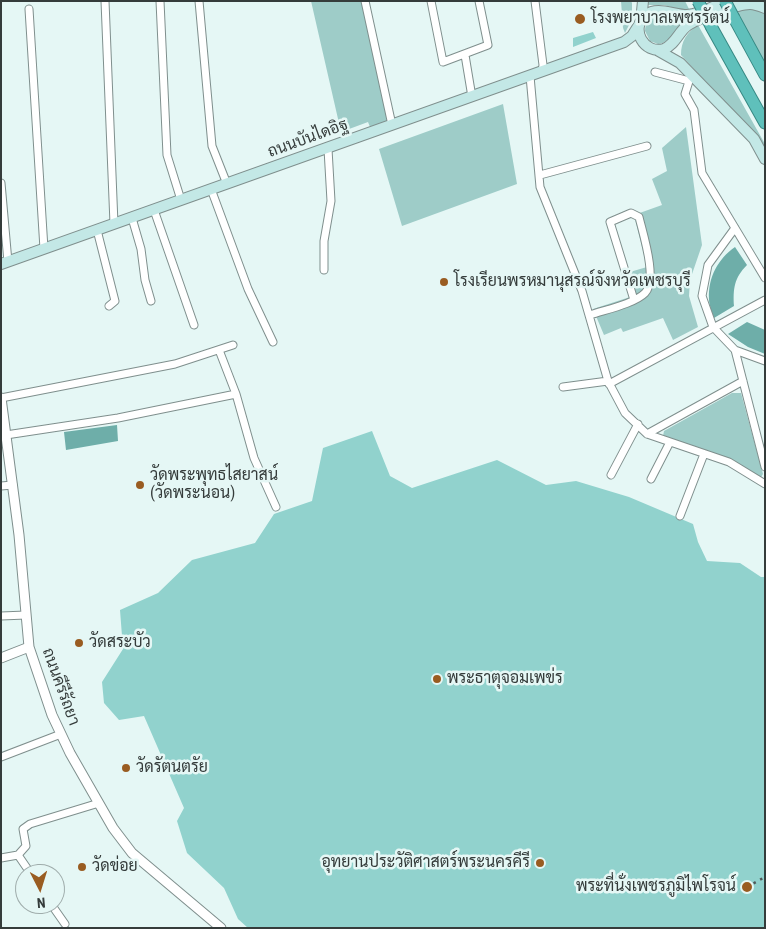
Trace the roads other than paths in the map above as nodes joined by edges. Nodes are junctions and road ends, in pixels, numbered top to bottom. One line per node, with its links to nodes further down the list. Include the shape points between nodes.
1 (105, 1): 36 (street)
2 (160, 1): 33 (street, via 167,155)
3 (200, 1): 31 (street, via 212,146)
4 (365, 1): 25 (street)
5 (431, 1): 17 (street, via 443,62)
6 (479, 1): 17 (street, via 488,45)
7 (535, 1): 18 (street)
8 (642, 1): 13 (main road)
9 (698, 1): 24 (highway, bridge)
10 (726, 1): 13 (main road, via 699,13 652,12); 20 (highway, bridge)
11 (765, 8): 16 (main road, via 742,5 700,20 684,28 668,47)
12 (29, 9): 39 (street)
13 (640, 23): 14 (main road, ถนนบันไดอิฐ); 15 (main road, via 639,36)
14 (624, 42): 15 (main road); 18 (main road, ถนนบันไดอิฐ)
15 (646, 46): 16 (main road)
16 (657, 50): 22 (main road, via 680,63)
17 (465, 54): 23 (street)
18 (542, 72): 21 (main road, ถนนบันไดอิฐ)
19 (655, 72): 22 (street)
20 (765, 75)
21 (530, 76): 23 (main road, ถนนบันไดอิฐ); 29 (street)
22 (690, 78): 28 (main road, via 754,139); 37 (street, via 685,94 694,110 702,173)
23 (472, 97): 25 (main road, ถนนบันไดอิฐ)
24 (765, 123)
25 (392, 125): 27 (main road, ถนนบันไดอิฐ)
26 (647, 146): 29 (street)
27 (328, 148): 31 (main road, ถนนบันไดอิฐ); 41 (street, via 331,201 324,241)
28 (765, 159)
29 (540, 175): 47 (street, via 543,194)
30 (1, 183): 40 (street)
31 (227, 184): 32 (main road, ถนนบันไดอิฐ)
32 (211, 189): 33 (main road, ถนนบันไดอิฐ); 50 (street, via 248,289)
33 (182, 200): 34 (main road, ถนนบันไดอิฐ)
34 (154, 210): 35 (main road, ถนนบันไดอิฐ); 48 (street)
35 (132, 218): 36 (main road, ถนนบันไดอิฐ); 45 (street)
36 (114, 224): 38 (main road, ถนนบันไดอิฐ)
37 (735, 228): 42 (street); 49 (street, via 708,265 702,296)
38 (97, 230): 39 (main road, ถนนบันไดอิฐ); 46 (street, via 115,301)
39 (44, 249): 40 (main road, ถนนบันไดอิฐ)
40 (4, 263)
41 (324, 270)
42 (765, 278)
43 (634, 300): 43 (street, via 650,285 650,271 639,217 631,214 610,222); 47 (street)
44 (765, 300): 49 (street)
45 (151, 301)
46 (109, 306)
47 (590, 315): 55 (street)
48 (194, 325)
49 (713, 327): 53 (street); 55 (street)
50 (273, 342)
51 (233, 345): 52 (street)
52 (219, 350): 58 (street); 59 (street, via 175,364)
53 (735, 350): 54 (street); 56 (street)
54 (765, 361)
55 (609, 382): 57 (street); 60 (street, via 625,413)
56 (743, 382): 62 (street); 65 (street)
57 (563, 387)
58 (236, 394): 61 (street, via 123,417); 71 (street, via 254,458)
59 (1, 398): 61 (street, ถนนคีรีรัถยา)
60 (638, 424): 62 (street); 66 (street)
61 (4, 431): 69 (street, ถนนคีรีรัถยา)
62 (647, 434): 63 (street)
63 (670, 442): 64 (street); 67 (street)
64 (704, 454): 68 (street, via 729,462); 72 (street)
65 (765, 467)
66 (611, 475)
67 (651, 479)
68 (765, 484)
69 (13, 485): 70 (street); 73 (street, ถนนคีรีรัถยา)
70 (1, 486)
71 (276, 507)
72 (680, 516)
73 (26, 615): 74 (street); 75 (street, ถนนคีรีรัถยา)
74 (1, 616)
75 (29, 647): 76 (street); 77 (street, ถนนคีรีรัถยา)
76 (1, 658)
77 (61, 734): 78 (street); 79 (street, ถนนคีรีรัถยา)
78 (1, 757)
79 (99, 803): 80 (street, via 30,824 24,828 26,846); 85 (street, ถนนคีรีรัถยา, via 132,853)
80 (18, 855): 81 (street); 82 (street)
81 (1, 858)
82 (24, 864)
83 (58, 914): 84 (street)
84 (65, 924)
85 (221, 928)

